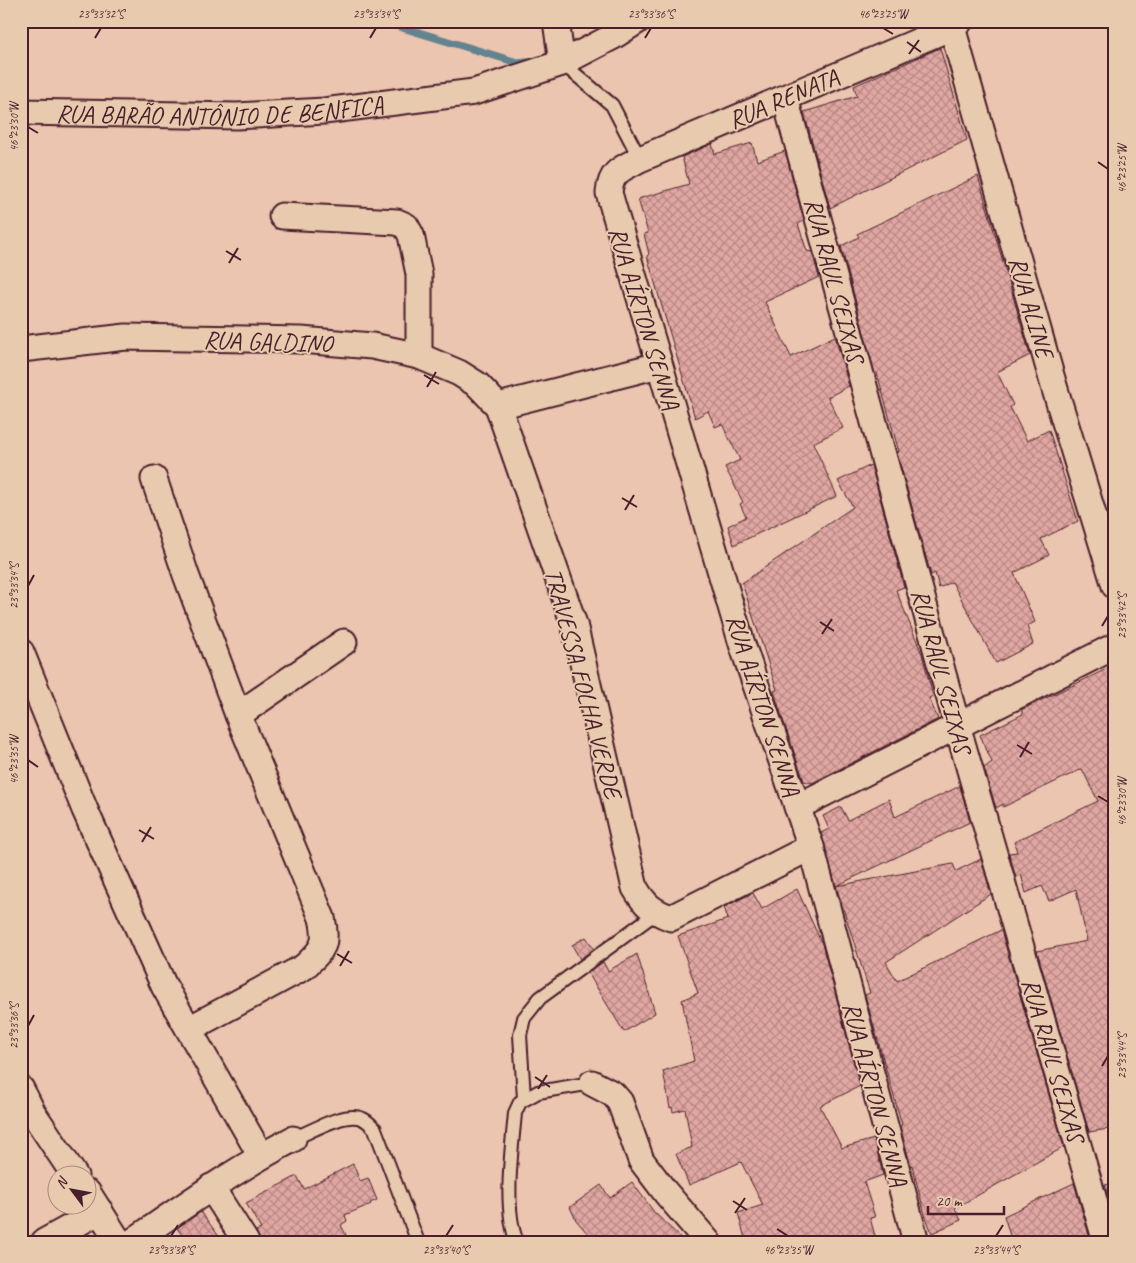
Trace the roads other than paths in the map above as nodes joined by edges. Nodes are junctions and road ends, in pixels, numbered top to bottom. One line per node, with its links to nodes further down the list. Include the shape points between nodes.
1 (556, 21): 4 (street)
2 (638, 21): 4 (street, RUA BARÃO ANTÔNIO DE BENFICA)
3 (956, 24): 5 (street, RUA RENATA); 15 (street, RUA ALINE, via 1054,386)
4 (562, 63): 6 (street, RUA BARÃO ANTÔNIO DE BENFICA, via 474,92 324,111 237,116); 7 (lane, via 612,105)
5 (785, 98): 7 (street, RUA RENATA); 20 (street, RUA RAUL SEIXAS)
6 (21, 112)
7 (640, 160): 8 (street, RUA RENATA)
8 (616, 171): 12 (street, RUA AÍRTON SENNA, via 608,193)
9 (282, 216): 11 (street, via 397,222 406,226 419,274)
10 (21, 349): 11 (street, RUA GALDINO, via 126,337 225,338 372,346)
11 (419, 356): 13 (street, RUA GALDINO, via 478,385)
12 (659, 365): 13 (street); 21 (street, RUA AÍRTON SENNA, via 742,644)
13 (498, 406): 23 (street, TRAVESSA FOLHA VERDE, via 574,624 635,888 643,901)
14 (154, 478): 19 (street)
15 (1115, 586)
16 (344, 642): 19 (street)
17 (1115, 646): 20 (street)
18 (21, 652): 24 (street, via 85,810 164,986)
19 (238, 715): 24 (street, via 322,918 326,936 319,953 304,967)
20 (957, 725): 21 (street); 42 (street, RUA RAUL SEIXAS)
21 (797, 807): 22 (street, RUA AÍRTON SENNA)
22 (810, 846): 23 (street); 41 (street, RUA AÍRTON SENNA)
23 (663, 916): 27 (lane, via 540,998 524,1018 520,1035)
24 (189, 1029): 29 (street)
25 (592, 1083): 27 (lane, via 538,1092); 40 (street, via 613,1094 620,1102 641,1160)
26 (21, 1090): 30 (street)
27 (524, 1098): 39 (lane, via 515,1113 512,1158 511,1214)
28 (293, 1139): 29 (street); 38 (lane, via 340,1119 353,1116 364,1119 375,1129)
29 (261, 1156): 31 (street)
30 (68, 1166)
31 (211, 1187): 36 (street); 37 (street)
32 (98, 1208): 35 (street)
33 (76, 1216): 34 (street)
34 (44, 1242)
35 (119, 1242)
36 (132, 1242)
37 (246, 1242)
38 (418, 1242)
39 (517, 1242)
40 (708, 1242)
41 (916, 1242)
42 (1106, 1242)

